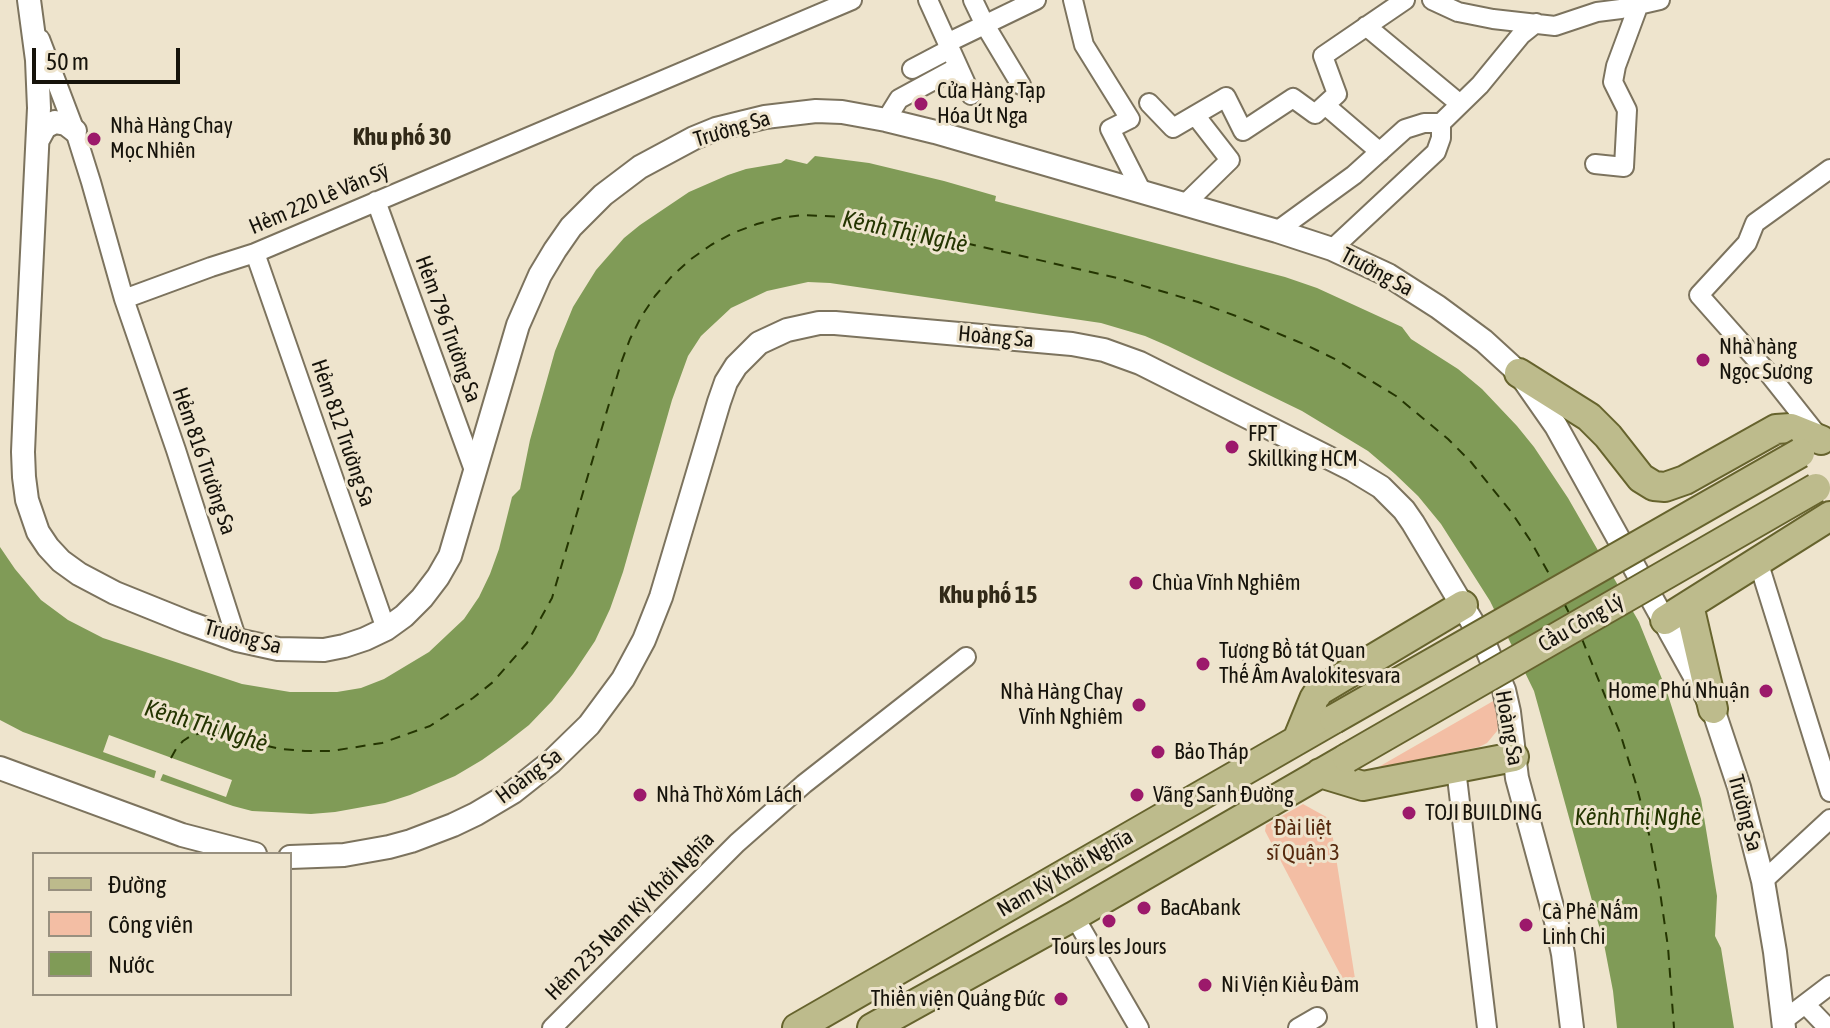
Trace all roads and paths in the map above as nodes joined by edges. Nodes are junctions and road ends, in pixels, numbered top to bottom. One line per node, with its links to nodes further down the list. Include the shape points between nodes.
1 (852, 0): 31 (street, Hẻm 220 Lê Văn Sỹ)
2 (928, 0): 14 (street)
3 (973, 0): 12 (street)
4 (1036, 0): 12 (street)
5 (1073, 0): 30 (street, via 1084,45 1130,119 1110,129)
6 (1405, 0): 13 (street)
7 (1432, 0): 11 (street, via 1458,12)
8 (1660, 0): 9 (street)
9 (1639, 4): 11 (street, via 1555,26); 28 (street, via 1613,82 1627,110 1624,167)
10 (30, 7): 25 (street); 26 (street, Trường Sa)
11 (1536, 23): 20 (street)
12 (985, 25): 14 (street); 17 (street)
13 (1366, 26): 20 (street); 21 (street, via 1323,56 1337,94)
14 (948, 46): 15 (street); 16 (street)
15 (958, 67): 18 (street); 23 (street, via 899,99)
16 (912, 69)
17 (1021, 85)
18 (971, 95)
19 (1149, 103): 22 (street, via 1173,128)
20 (1460, 104): 24 (street)
21 (1325, 105): 22 (street, via 1315,114 1293,98 1243,131 1226,97); 27 (street)
22 (1195, 115): 32 (street, via 1230,160)
23 (886, 120): 30 (street, Trường Sa); 39 (street, Trường Sa, via 816,111 737,123 670,150 603,195 563,239 540,275 507,358)
24 (1441, 123): 27 (street, via 1405,129); 34 (street, via 1436,152)
25 (75, 131): 26 (street, via 55,122); 36 (street)
26 (39, 138): 47 (street, Trường Sa, via 23,452 32,518 61,561 97,585)
27 (1380, 152): 33 (street)
28 (1595, 164)
29 (1830, 169): 38 (street, via 1755,223 1747,243 1699,295 1777,383)
30 (1142, 192): 32 (street, Trường Sa)
31 (376, 201): 35 (street, Hẻm 220 Lê Văn Sỹ); 39 (street, Hẻm 796 Trường Sa)
32 (1184, 205): 33 (street, Trường Sa)
33 (1277, 231): 34 (street, Trường Sa)
34 (1332, 249): 37 (street, Trường Sa, via 1388,275 1438,307)
35 (255, 253): 36 (street, Hẻm 220 Lê Văn Sỹ); 46 (street, Hẻm 812 Trường Sa)
36 (124, 299): 47 (street, Hẻm 816 Trường Sa)
37 (1519, 373): 38 (main road, via 1589,417 1641,478 1657,486 1685,480 1776,429 1791,428); 45 (street, Trường Sa, via 1556,426)
38 (1817, 441): 50 (main road, Cầu Công Lý, bridge)
39 (475, 473): 46 (street, Trường Sa, via 450,556 422,598)
40 (1823, 483): 53 (main road, Cầu Công Lý, bridge)
41 (1830, 516): 42 (main road)
42 (1758, 561): 44 (main road); 58 (street)
43 (1463, 605): 51 (main road, via 1319,691); 52 (street, Hoàng Sa, via 1504,690); 62 (street, Hoàng Sa, via 1404,510 1381,487 1140,363 1072,344 851,323 802,326 759,343 726,382 649,630 617,688 570,745 513,792 432,834 344,855)
44 (1689, 605): 45 (main road); 49 (main road)
45 (1665, 620): 49 (street, Trường Sa)
46 (386, 629): 47 (street, Trường Sa, via 324,650 278,649)
47 (237, 640)
48 (966, 657): 69 (street, Hẻm 235 Nam Kỳ Khởi Nghĩa, via 737,843)
49 (1713, 709): 63 (street, Trường Sa)
50 (1334, 719): 51 (main road, Nam Kỳ Khởi Nghĩa)
51 (1298, 738): 57 (main road, Nam Kỳ Khởi Nghĩa)
52 (1514, 757): 55 (main road); 75 (street, Hoàng Sa, via 1557,925)
53 (1347, 758): 56 (main road, Nam Kỳ Khởi Nghĩa)
54 (0, 768): 61 (street, via 182,835)
55 (1456, 769): 56 (main road, via 1363,786); 74 (street)
56 (1320, 773): 59 (main road, Nam Kỳ Khởi Nghĩa)
57 (1235, 776): 59 (main road); 70 (main road, Nam Kỳ Khởi Nghĩa)
58 (1830, 792)
59 (1246, 816): 64 (main road, Nam Kỳ Khởi Nghĩa)
60 (1830, 819): 63 (street)
61 (247, 852)
62 (292, 857)
63 (1763, 881): 68 (street, Trường Sa)
64 (1074, 916): 71 (main road, Nam Kỳ Khởi Nghĩa); 72 (street)
65 (1830, 985): 66 (street)
66 (1805, 1004): 68 (street); 76 (street)
67 (1317, 1017): 73 (street)
68 (1784, 1024)
69 (552, 1028)
70 (797, 1028)
71 (872, 1028)
72 (1139, 1028)
73 (1298, 1028)
74 (1487, 1028)
75 (1572, 1028)
76 (1828, 1028)

